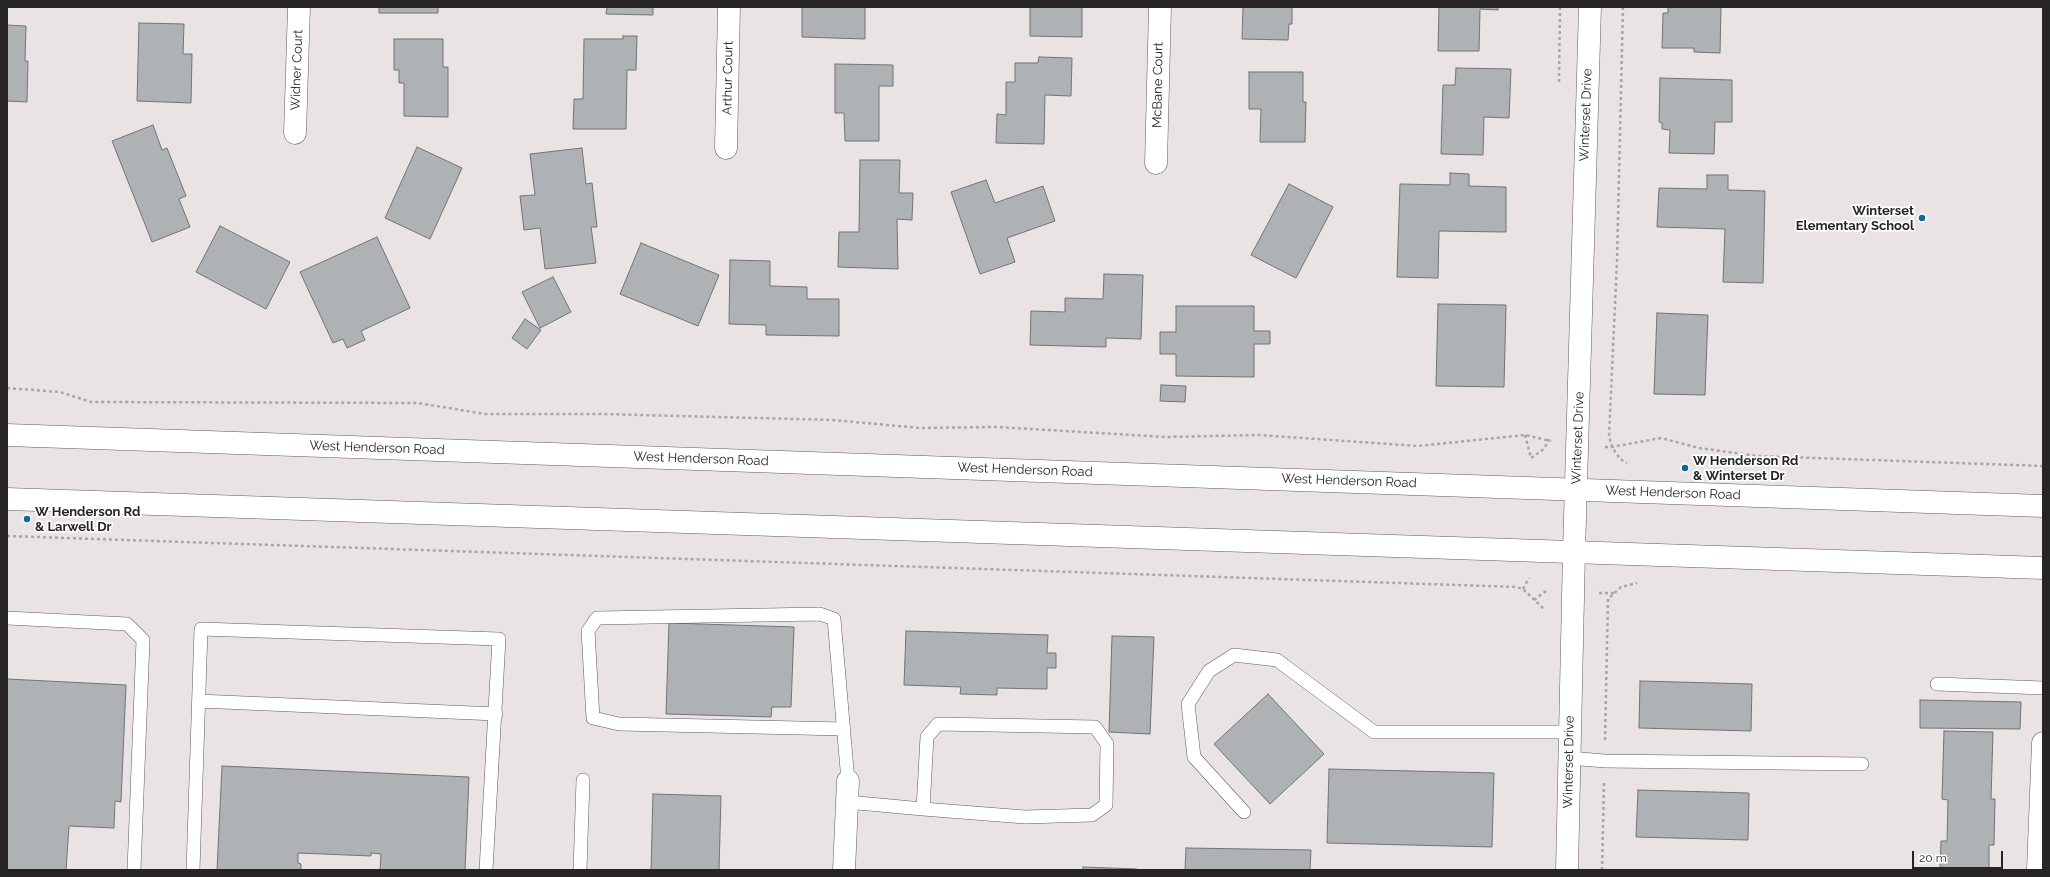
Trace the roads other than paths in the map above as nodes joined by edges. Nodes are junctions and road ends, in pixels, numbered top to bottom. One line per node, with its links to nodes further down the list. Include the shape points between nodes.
1 (299, 7): 5 (main road, Widner Court)
2 (730, 7): 6 (main road, Arthur Court)
3 (1160, 7): 7 (main road, McBane Court)
4 (1590, 7): 9 (main road, Winterset Drive)
5 (295, 133)
6 (726, 148)
7 (1156, 163)
8 (7, 435): 9 (main road, West Henderson Road)
9 (1576, 489): 11 (main road, West Henderson Road); 12 (main road, Winterset Drive)
10 (7, 499): 12 (main road)
11 (2043, 506)
12 (1574, 552): 13 (main road); 20 (main road, Winterset Drive)
13 (2043, 568)
14 (7, 618): 28 (lane, via 127,624 143,640)
15 (1937, 684): 16 (lane)
16 (2043, 688)
17 (199, 701): 18 (lane); 18 (lane, via 201,629 499,639); 29 (lane)
18 (496, 714): 30 (lane)
19 (844, 729): 19 (lane, via 834,619 820,614 597,618 588,631 593,718 619,724); 25 (lane)
20 (1570, 732): 22 (main road, Winterset Drive); 27 (lane, via 1374,732 1277,660 1234,654 1209,671 1188,704 1194,757)
21 (2043, 743): 34 (main road)
22 (1569, 758): 23 (lane, via 1605,761); 33 (main road, Winterset Drive)
23 (1862, 764)
24 (584, 780): 31 (lane)
25 (848, 792): 26 (lane); 32 (main road)
26 (923, 809): 26 (lane, via 1025,817 1092,815 1106,805 1107,744 1095,727 938,724 927,737)
27 (1244, 812)
28 (134, 870)
29 (193, 870)
30 (486, 870)
31 (580, 870)
32 (844, 870)
33 (1567, 870)
34 (2038, 870)

